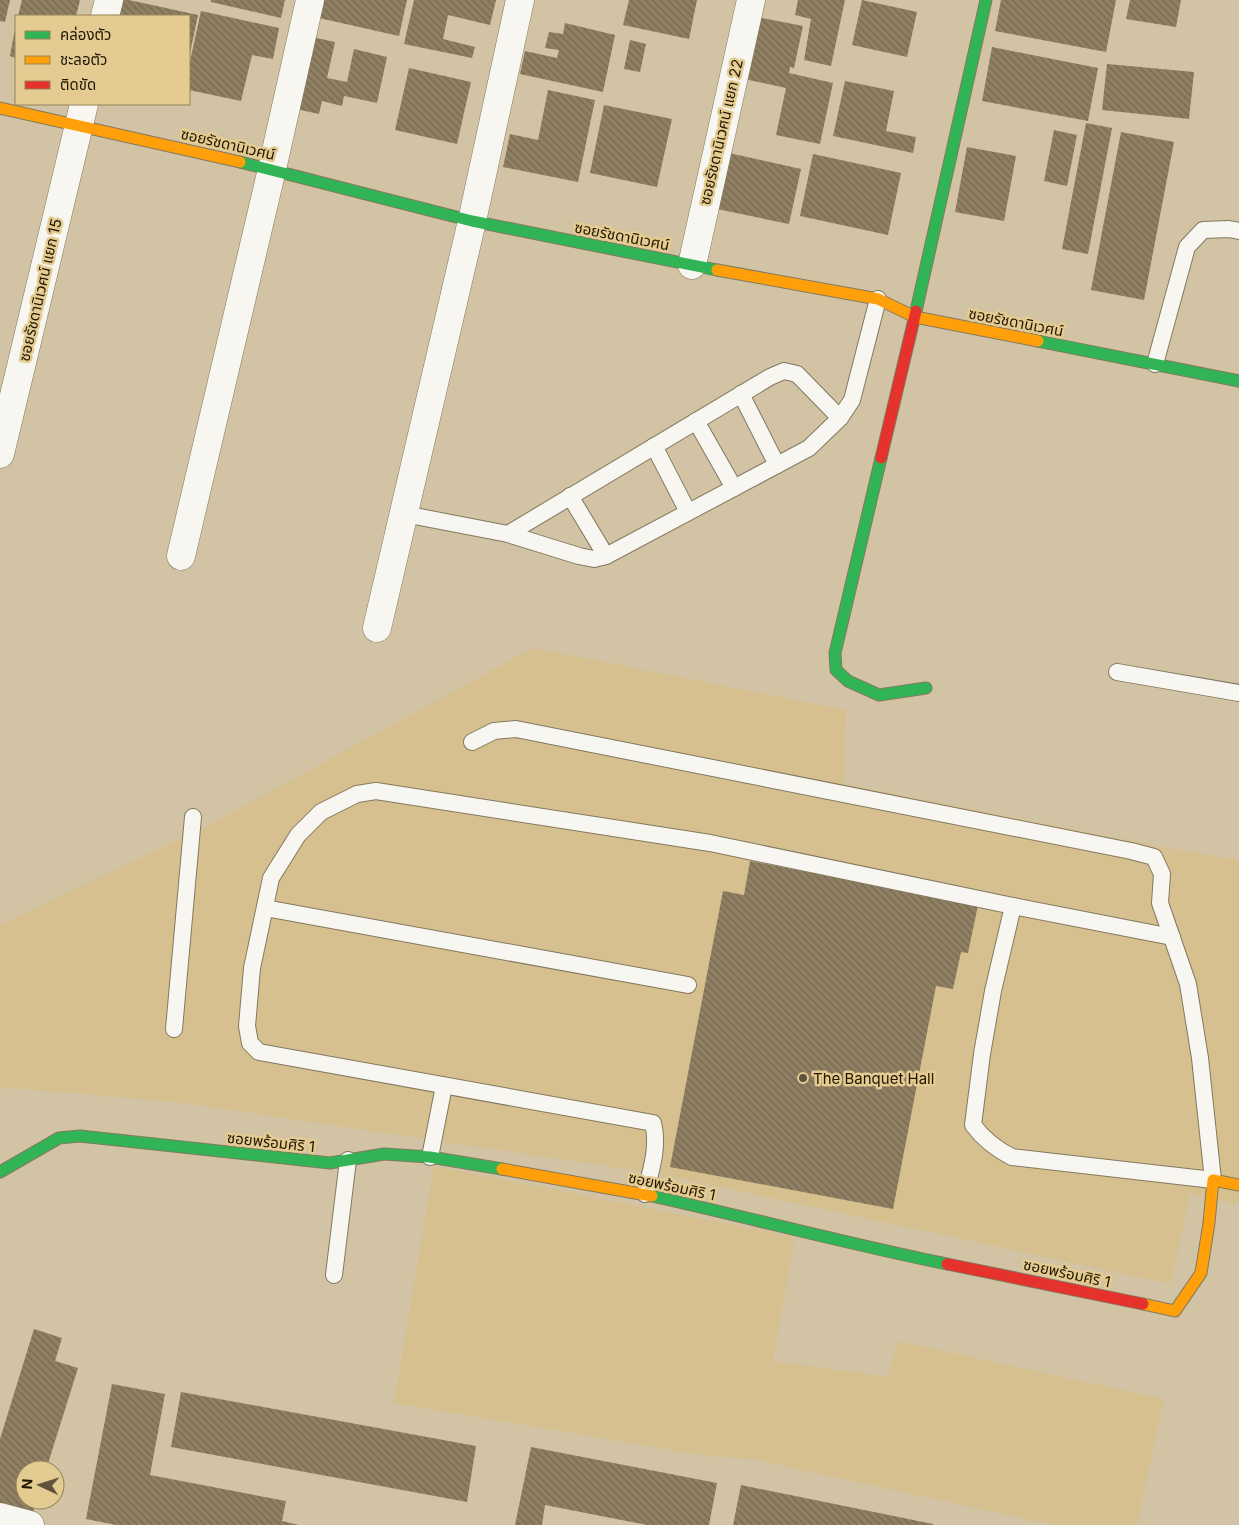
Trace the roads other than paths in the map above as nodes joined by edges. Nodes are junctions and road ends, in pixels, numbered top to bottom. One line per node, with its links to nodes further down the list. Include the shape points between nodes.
1 (109, 0): 6 (street)
2 (310, 0): 9 (street)
3 (520, 0): 10 (street)
4 (751, 0): 12 (street, ซอยรัชดานิเวศน์ แยก 22)
5 (986, 0): 14 (street)
6 (105, 15)
7 (0, 108): 8 (street, ซอยรัชดานิเวศน์)
8 (82, 114): 9 (street, ซอยรัชดานิเวศน์); 21 (street, ซอยรัชดานิเวศน์ แยก 15)
9 (272, 169): 10 (street, ซอยรัชดานิเวศน์); 28 (street)
10 (472, 221): 12 (street, ซอยรัชดานิเวศน์); 26 (street)
11 (1239, 232): 15 (lane, via 1203,230 1187,247)
12 (692, 265): 13 (street, ซอยรัชดานิเวศน์)
13 (878, 299): 14 (street, ซอยรัชดานิเวศน์); 18 (lane, via 852,400)
14 (915, 317): 15 (street, ซอยรัชดานิเวศน์); 32 (street, via 835,653 836,670 848,681 879,695)
15 (1155, 364): 16 (street, ซอยรัชดานิเวศน์)
16 (1239, 381)
17 (741, 394): 18 (lane, via 784,372 797,374); 19 (lane); 22 (lane)
18 (840, 418): 22 (lane, via 809,448)
19 (696, 421): 20 (lane); 23 (lane)
20 (654, 446): 24 (lane); 25 (lane)
21 (0, 454)
22 (777, 465): 23 (lane)
23 (734, 488): 25 (lane)
24 (570, 496): 27 (lane); 29 (lane)
25 (688, 512): 29 (lane)
26 (404, 514): 27 (lane); 30 (street)
27 (508, 534): 29 (lane, via 579,556 594,559)
28 (181, 556)
29 (606, 556)
30 (377, 628)
31 (1117, 672): 33 (lane)
32 (926, 688)
33 (1239, 694)
34 (472, 742): 38 (lane, via 494,731 516,729 1154,857 1162,874 1160,903)
35 (193, 817): 40 (lane)
36 (1013, 906): 37 (lane, via 710,843 376,791 357,794 321,812 298,835 271,878); 38 (lane); 45 (lane, via 993,991 973,1125 982,1137 1012,1157)
37 (264, 908): 39 (lane); 41 (lane, via 252,968 247,1026 250,1042 259,1052)
38 (1172, 937): 45 (lane, via 1188,984 1200,1058)
39 (688, 985)
40 (174, 1029)
41 (444, 1086): 42 (lane); 47 (lane, via 654,1123 654,1159)
42 (430, 1157): 43 (street, ซอยพร้อมศิริ 1, via 384,1154); 47 (street, ซอยพร้อมศิริ 1)
43 (348, 1160): 44 (street, ซอยพร้อมศิริ 1, via 330,1163 80,1136 59,1138); 48 (lane)
44 (0, 1172)
45 (1213, 1180): 46 (street); 47 (street, ซอยพร้อมศิริ 1, via 1201,1273 1175,1311 870,1248)
46 (1239, 1185)
47 (645, 1194)
48 (334, 1275)
49 (0, 1517): 50 (street)
50 (30, 1525)

